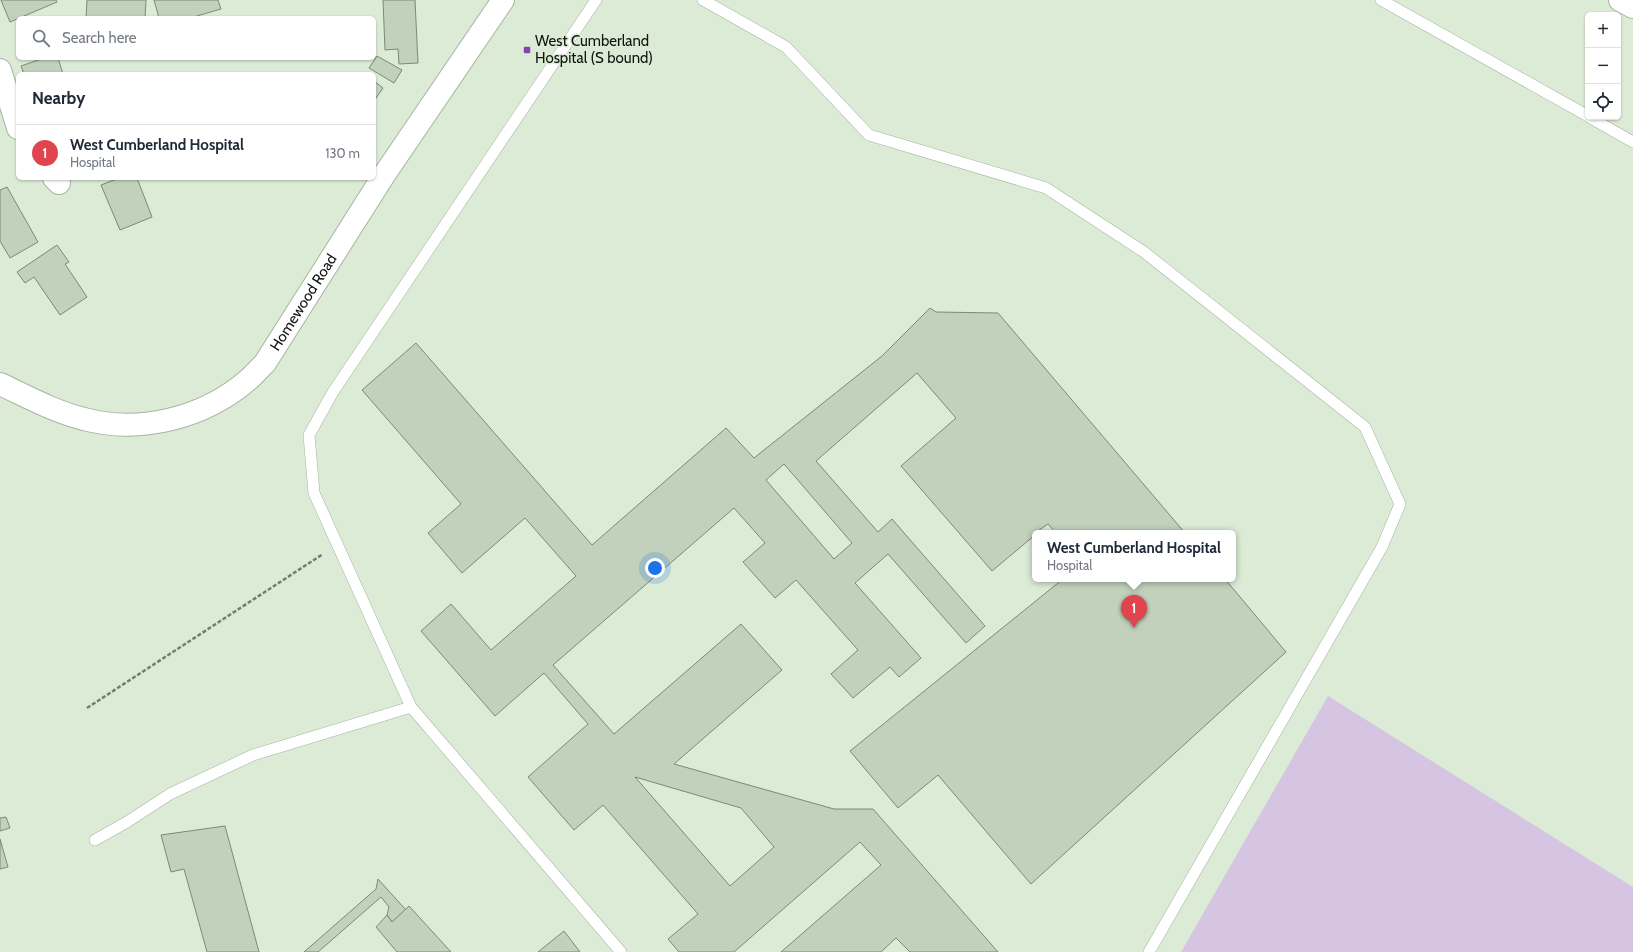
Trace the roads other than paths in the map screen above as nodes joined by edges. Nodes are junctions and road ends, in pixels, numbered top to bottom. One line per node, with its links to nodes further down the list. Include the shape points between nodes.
1 (503, 0): 12 (street, Homewood Road, via 384,176 265,363 248,381 228,395 183,417 134,425 85,420)
2 (596, 0): 13 (lane, via 333,392 309,435 314,493)
3 (703, 0): 16 (lane, via 786,47 869,135 1046,188 1059,196 1144,252 1365,427 1400,504 1382,547)
4 (1381, 0): 8 (lane)
5 (1620, 0): 6 (street)
6 (1633, 7)
7 (0, 70): 10 (street)
8 (1585, 115)
9 (1593, 120): 11 (lane)
10 (16, 122)
11 (1633, 142)
12 (0, 384)
13 (411, 707): 14 (lane, via 253,755 170,794); 15 (lane)
14 (95, 840)
15 (621, 952)
16 (1149, 952)

